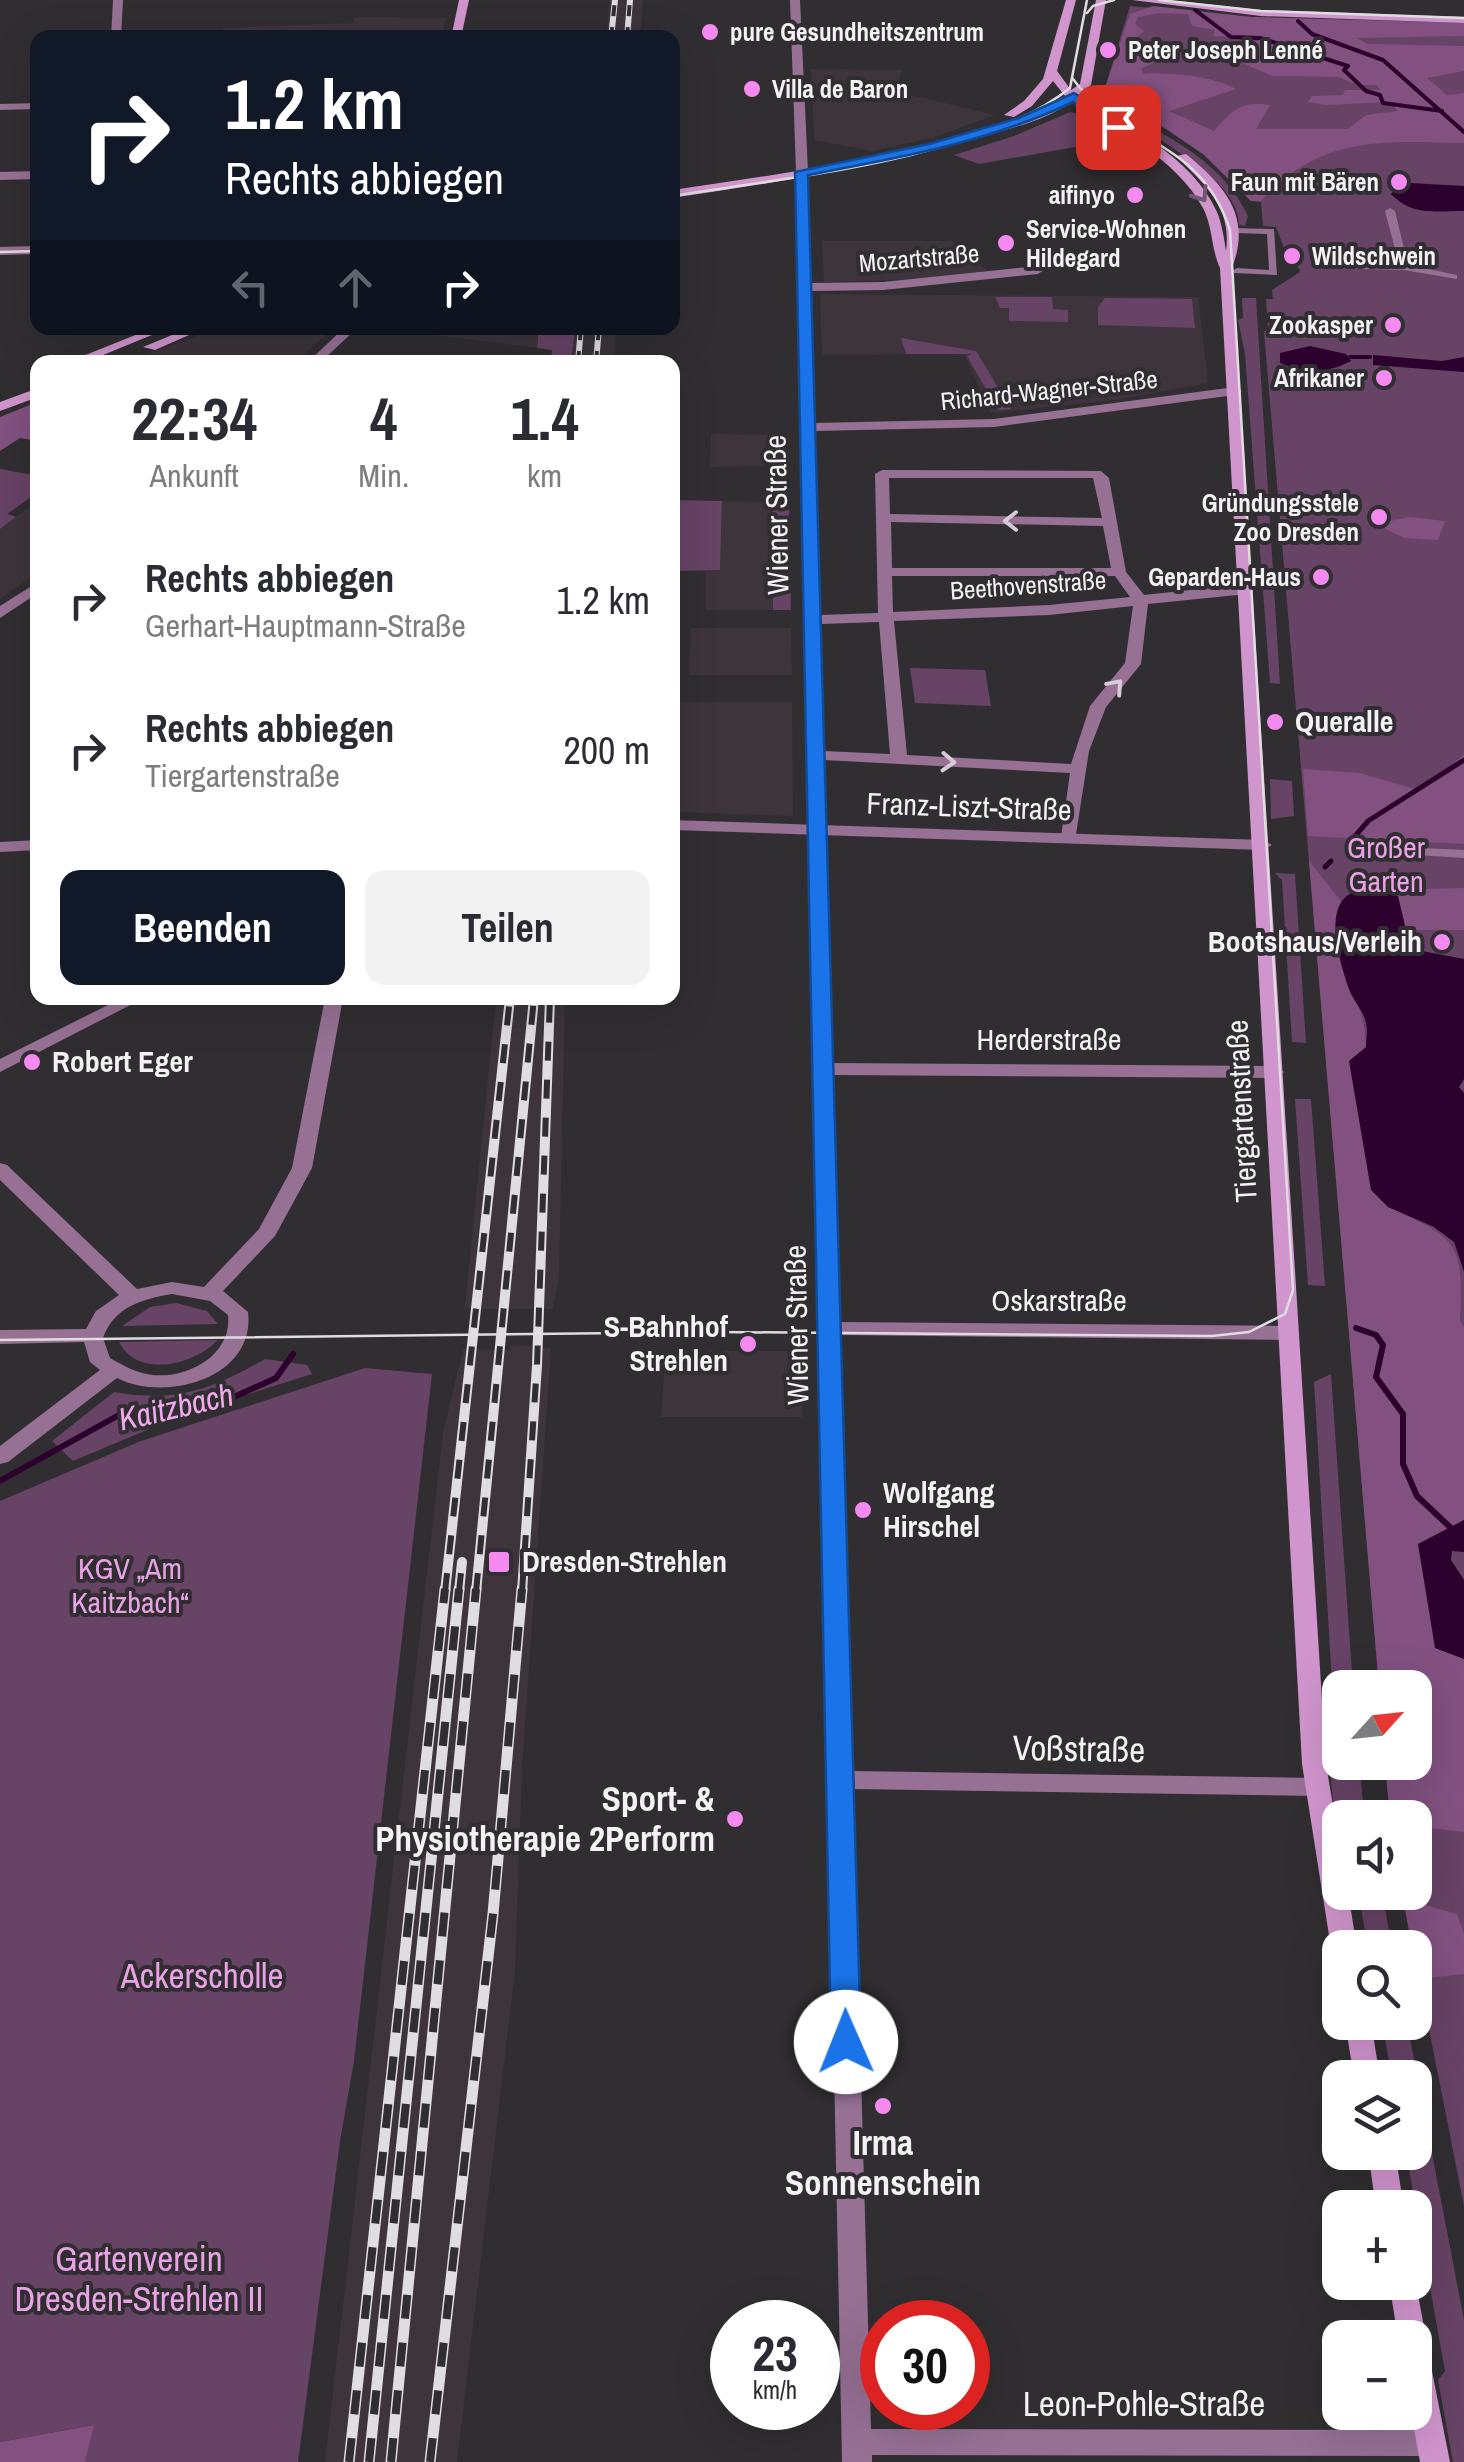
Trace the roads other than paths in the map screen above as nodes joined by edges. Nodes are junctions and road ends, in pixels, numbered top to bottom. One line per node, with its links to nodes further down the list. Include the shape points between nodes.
1 (118, 0): 9 (street)
2 (464, 0): 10 (main road)
3 (795, 0): 19 (street, Wiener Straße)
4 (1071, 0): 11 (main road)
5 (1101, 0): 12 (main road)
6 (1138, 0): 8 (main road, via 1261,13)
7 (1202, 0): 8 (main road)
8 (1464, 17)
9 (116, 30)
10 (458, 30)
11 (1054, 74): 13 (main road, Tiergartenstraße); 16 (main road, via 1034,101)
12 (1088, 76): 13 (main road); 22 (main road, via 1106,105 1208,178 1225,199)
13 (1074, 97): 16 (main road); 33 (main road, Tiergartenstraße, one-way to 33, via 1190,180 1214,218 1219,252)
14 (30, 106): 15 (street)
15 (0, 107)
16 (986, 131): 19 (main road)
17 (30, 175): 18 (street)
18 (0, 176)
19 (802, 180): 20 (main road); 36 (street, Wiener Straße)
20 (680, 194)
21 (1390, 211): 31 (street)
22 (1235, 230): 26 (street, via 1271,231 1278,245); 33 (main road, Tiergartenstraße)
23 (1324, 247): 29 (street)
24 (30, 250): 25 (street)
25 (0, 251)
26 (1274, 264): 27 (street); 33 (street, via 1274,273)
27 (1290, 265)
28 (1316, 266): 29 (street)
29 (1328, 266): 30 (street)
30 (1357, 266): 31 (street); 35 (street)
31 (1404, 267): 34 (street)
32 (1038, 270): 36 (street, Mozartstraße)
33 (1232, 270): 44 (main road, Tiergartenstraße)
34 (1454, 277)
35 (1360, 278)
36 (804, 287): 48 (street, Wiener Straße)
37 (146, 335): 40 (main road)
38 (181, 335): 41 (main road)
39 (343, 335): 42 (street)
40 (93, 355)
41 (129, 355)
42 (322, 355)
43 (30, 380): 45 (main road)
44 (1235, 391): 48 (street, Richard-Wagner-Straße, via 994,423); 53 (main road, Tiergartenstraße)
45 (0, 392)
46 (30, 395): 47 (main road)
47 (0, 407)
48 (808, 427): 58 (street, Wiener Straße)
49 (884, 518): 50 (street, one-way to 49); 50 (street, via 882,474 1096,474); 51 (street)
50 (1109, 522): 52 (street)
51 (885, 572): 52 (street); 57 (street)
52 (1119, 572): 55 (street)
53 (1247, 589): 55 (street, Beethovenstraße); 66 (main road, Tiergartenstraße)
54 (30, 591): 56 (street)
55 (1141, 600): 57 (street, Beethovenstraße); 61 (street, one-way to 55, via 1094,713 1133,664)
56 (0, 612)
57 (886, 619): 58 (street, Beethovenstraße); 60 (street)
58 (812, 620): 59 (street, Wiener Straße)
59 (816, 756): 60 (street); 63 (street, Wiener Straße)
60 (898, 759): 61 (street, one-way to 61)
61 (1078, 769): 64 (street)
62 (680, 825): 63 (street, Franz-Liszt-Straße)
63 (818, 829): 64 (street, Franz-Liszt-Straße); 73 (street, Wiener Straße)
64 (1070, 838): 66 (street, Franz-Liszt-Straße)
65 (30, 845): 67 (street)
66 (1263, 845): 74 (main road, Tiergartenstraße)
67 (0, 847)
68 (1422, 852): 69 (street)
69 (1464, 854)
70 (120, 1005): 72 (street)
71 (333, 1005): 76 (street, via 302,1168 268,1232)
72 (0, 1066)
73 (823, 1070): 74 (street, Herderstraße); 78 (street, Wiener Straße)
74 (1275, 1072): 80 (main road, Tiergartenstraße)
75 (0, 1169): 77 (street)
76 (210, 1293): 77 (street, via 172,1288); 82 (street, via 238,1313 243,1326 235,1350 221,1363 179,1380)
77 (132, 1296): 79 (street, via 102,1317)
78 (830, 1328): 80 (street, Oskarstraße); 84 (street, Wiener Straße)
79 (93, 1334): 81 (street); 82 (street, via 94,1350)
80 (1289, 1334): 85 (main road, Tiergartenstraße)
81 (0, 1336)
82 (113, 1371): 83 (street)
83 (0, 1457)
84 (840, 1780): 85 (street, Voßstraße); 87 (street, Wiener Straße)
85 (1316, 1787): 86 (main road, Tiergartenstraße)
86 (1341, 1930)
87 (856, 2452): 88 (street, Leon-Pohle-Straße)
88 (1433, 2452)

